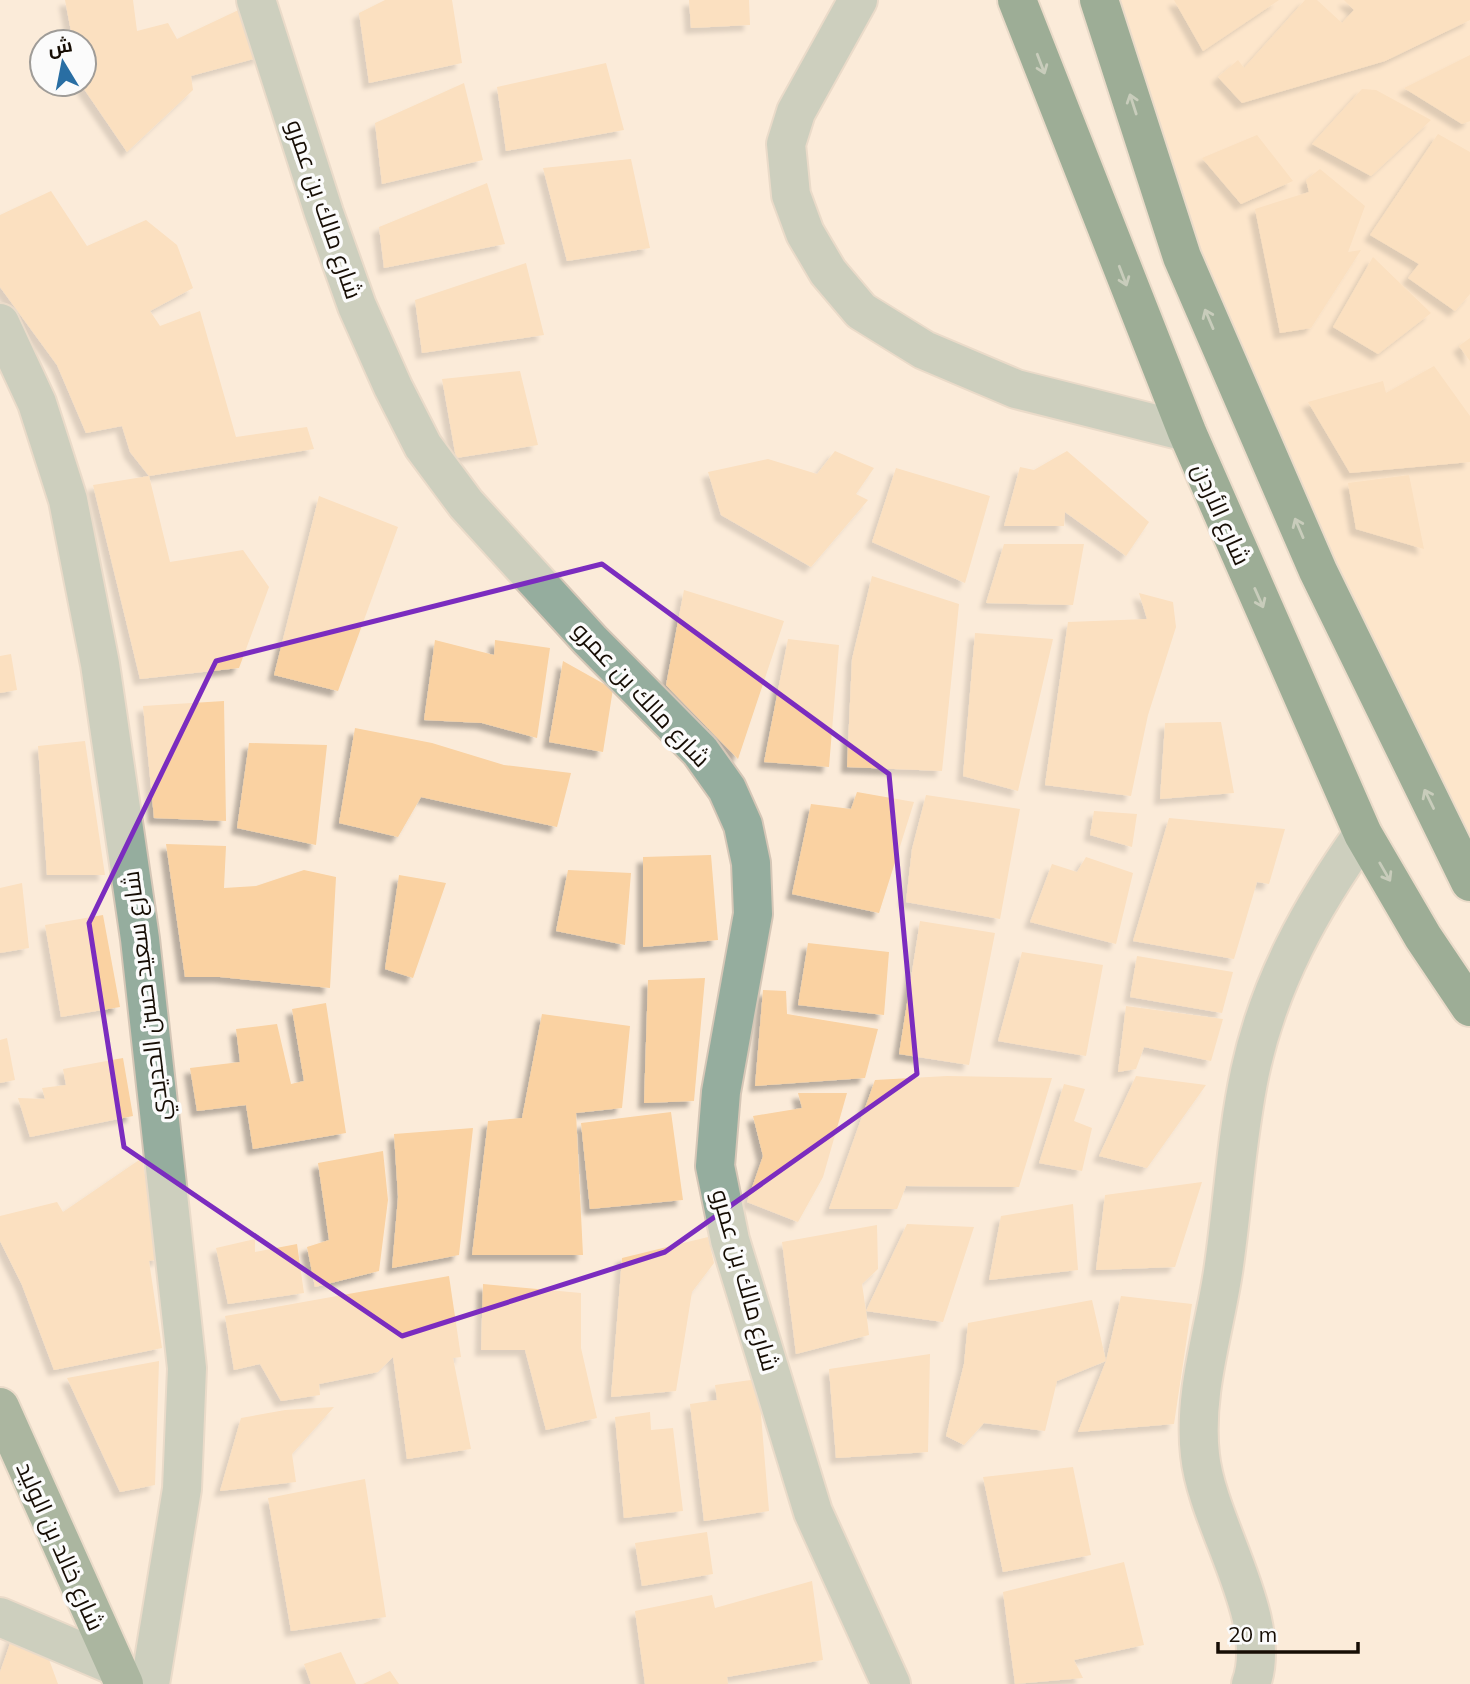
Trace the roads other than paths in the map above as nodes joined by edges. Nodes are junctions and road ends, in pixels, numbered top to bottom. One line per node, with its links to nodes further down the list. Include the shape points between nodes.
1 (1017, 0): 6 (highway, شارع الأردن, one-way to 6)
2 (1099, 0): 8 (highway, one-way to 2, via 1318,571 1182,257)
3 (263, 2): 14 (street, شارع مالك بن عمرو, via 324,213 357,306 423,446 466,504 590,640 700,751 727,789 743,825 751,863 753,914 721,1093 715,1166 730,1240 813,1512)
4 (863, 3): 6 (street, via 796,112 786,144 791,195 805,233 828,272 861,311 924,350 1016,389)
5 (0, 323): 13 (street, شارع سعيد حسن الحديدي, via 37,402 68,500 102,677 140,939 187,1368 182,1489)
6 (1187, 432): 7 (highway, شارع الأردن, one-way to 7)
7 (1363, 834): 9 (highway, شارع الأردن, one-way to 9); 15 (street, via 1324,887 1295,944 1251,1070 1198,1407 1200,1457 1223,1540 1251,1612 1257,1666)
8 (1470, 882)
9 (1470, 1007)
10 (4, 1435): 12 (main road, شارع خالد بن الوليد)
11 (0, 1617): 12 (street)
12 (119, 1675)
13 (150, 1684)
14 (891, 1684)
15 (1251, 1684)

